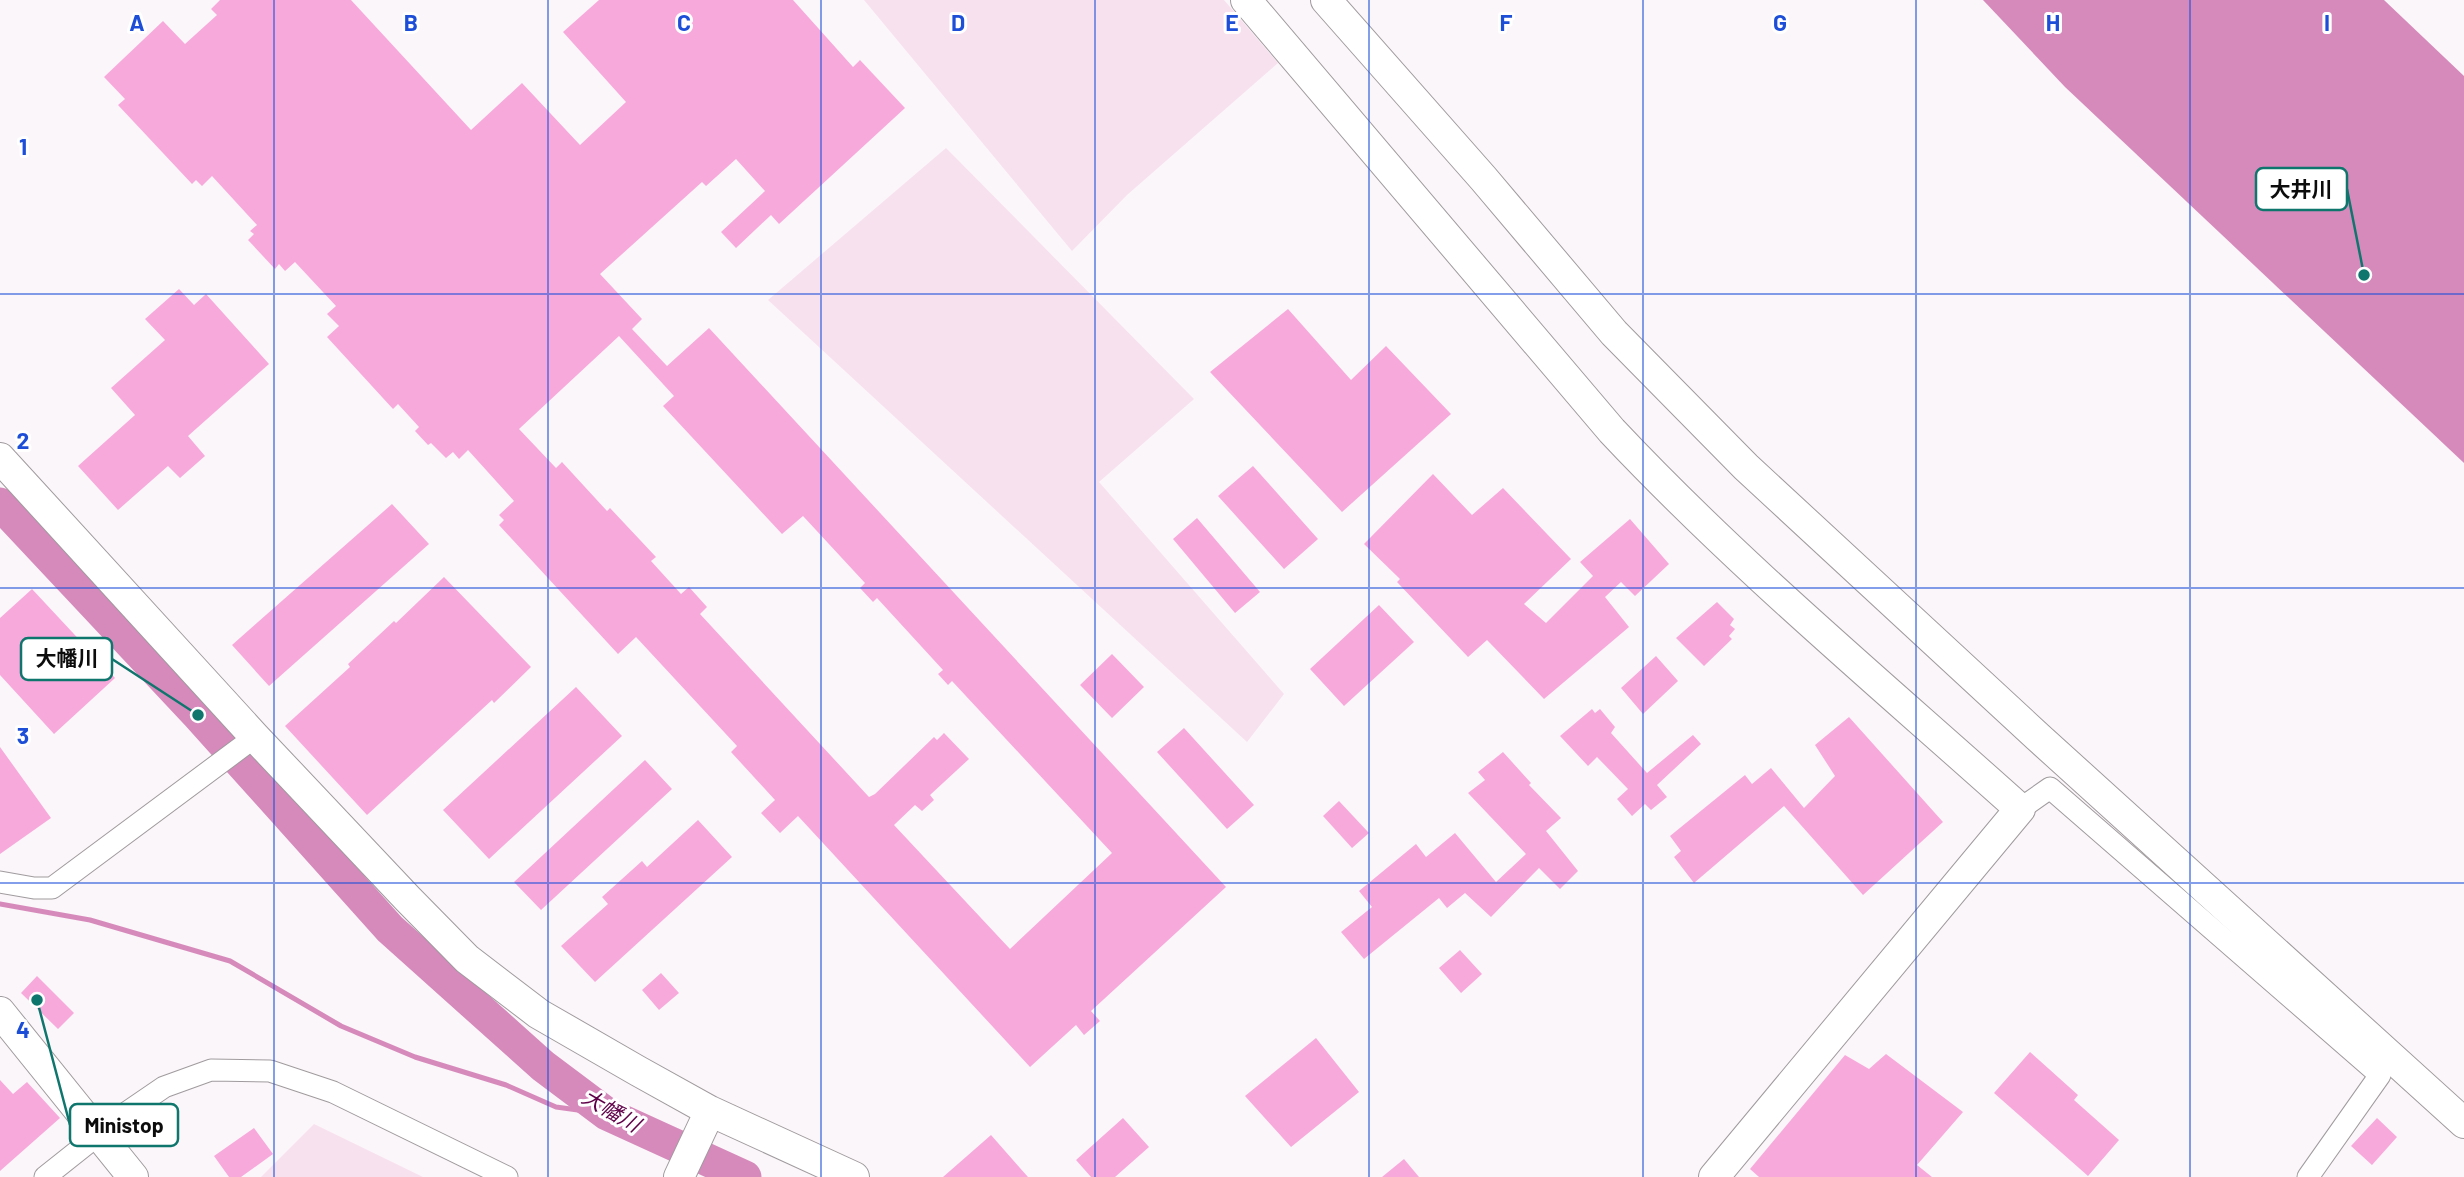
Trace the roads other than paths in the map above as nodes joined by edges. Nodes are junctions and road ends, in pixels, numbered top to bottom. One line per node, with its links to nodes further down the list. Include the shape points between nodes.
1 (1247, 0): 5 (street, via 1655,476)
2 (1326, 0): 9 (street, via 1614,333 1746,467)
3 (0, 458): 4 (street)
4 (255, 737): 6 (street, via 52,888); 8 (street, via 467,958 539,1014)
5 (2020, 809): 16 (street); 17 (street, via 2050,788 2380,1075)
6 (0, 882)
7 (0, 1012): 10 (street)
8 (710, 1111): 14 (street); 15 (street)
9 (2464, 1123)
10 (99, 1135): 11 (street); 12 (street); 13 (street, via 176,1082 211,1070 271,1071 333,1092)
11 (45, 1177)
12 (133, 1177)
13 (506, 1177)
14 (679, 1177)
15 (854, 1177)
16 (1714, 1177)
17 (2308, 1177)

